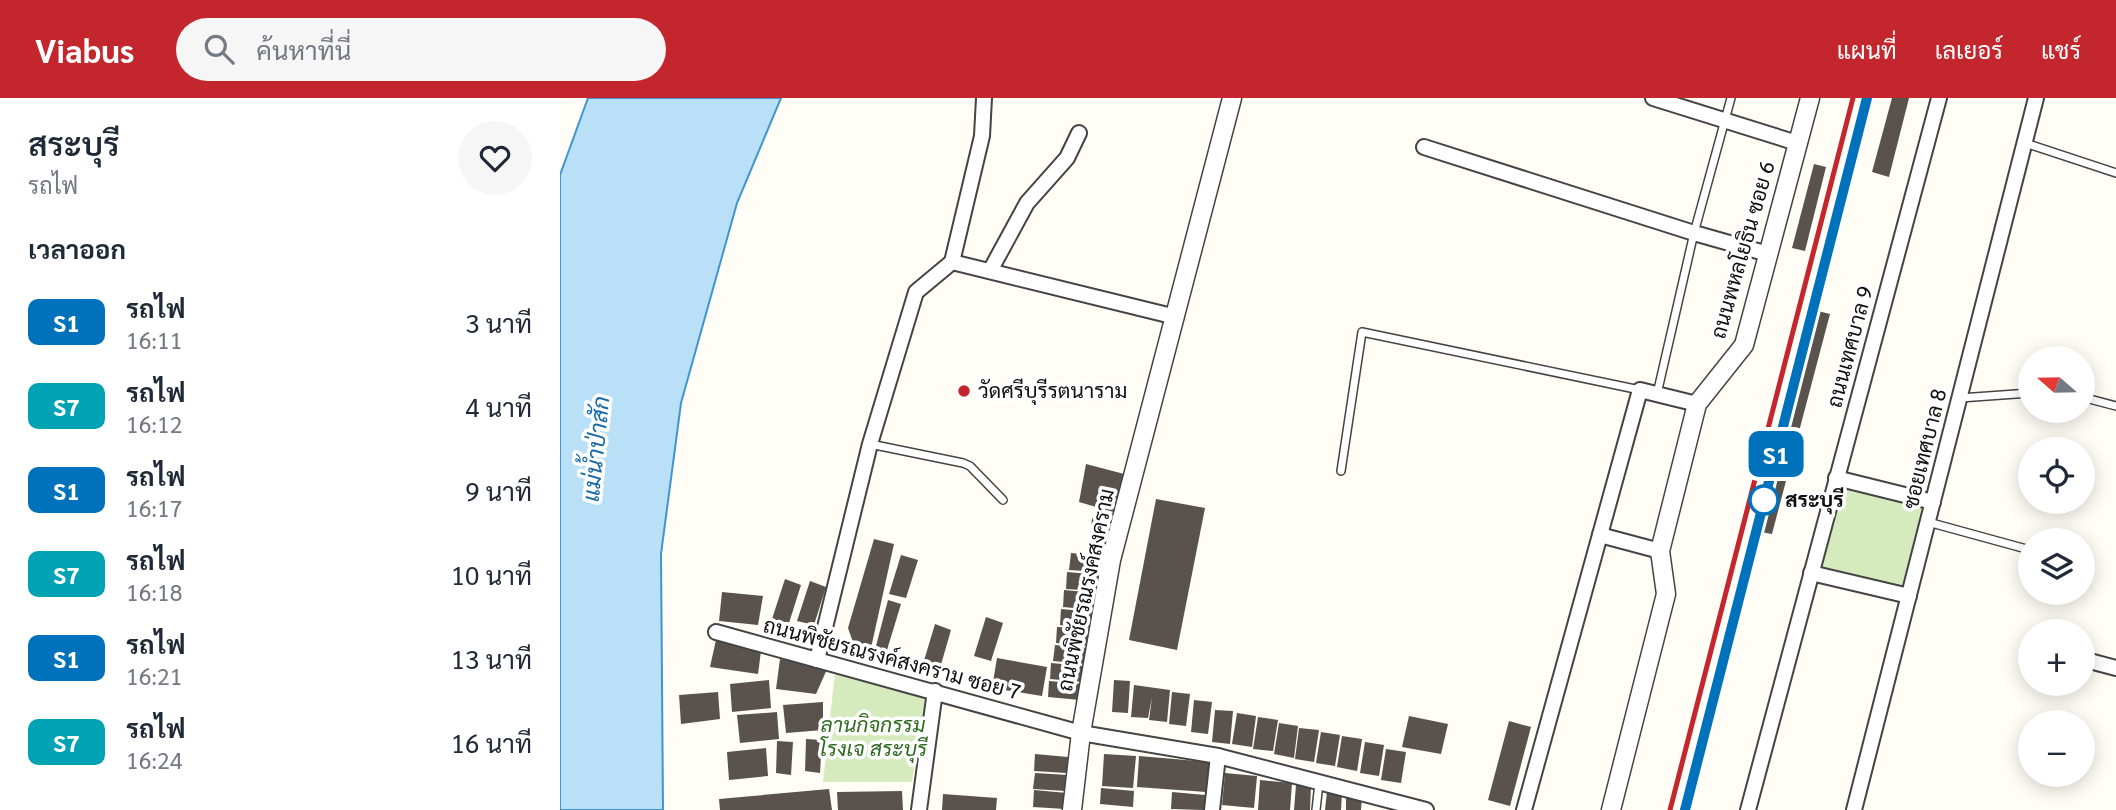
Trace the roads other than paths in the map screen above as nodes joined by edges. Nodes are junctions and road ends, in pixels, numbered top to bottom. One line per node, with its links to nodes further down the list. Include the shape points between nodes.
1 (984, 98): 16 (street, via 982,136)
2 (1232, 98): 18 (street, ถนนพิชัยรณรงค์สงคราม)
3 (1653, 98): 8 (street)
4 (1731, 98): 8 (lane)
5 (1810, 98): 10 (street, ถนนพหลโยธิน ซอย 6)
6 (1938, 98): 28 (street, ถนนเทศบาล 9)
7 (2036, 98): 11 (street, ซอยเทศบาล 8)
8 (1725, 121): 10 (street); 14 (lane)
9 (1079, 133): 17 (street, via 1067,158 1027,203)
10 (1797, 143): 15 (street, ถนนพหลโยธิน ซอย 6)
11 (2025, 143): 13 (lane); 22 (street, ซอยเทศบาล 8)
12 (1424, 146): 14 (street)
13 (2116, 173)
14 (1695, 233): 15 (street); 20 (lane)
15 (1768, 254): 24 (street, ถนนพหลโยธิน ซอย 6, via 1744,345)
16 (952, 262): 17 (street); 26 (street, via 916,292)
17 (990, 271): 18 (street)
18 (1176, 317): 42 (street, ถนนพิชัยรณรงค์สงคราม, via 1111,560)
19 (1640, 390): 20 (street); 27 (lane, via 1362,332); 32 (street)
20 (1657, 394): 24 (street)
21 (2018, 394): 22 (lane)
22 (1959, 398): 30 (street, ซอยเทศบาล 8)
23 (2095, 400): 25 (lane)
24 (1697, 404): 34 (street, ถนนพหลโยธิน ซอย 6)
25 (2116, 406)
26 (870, 444): 29 (lane, via 963,463); 38 (street)
27 (1341, 471)
28 (1836, 478): 30 (street); 35 (street, ถนนเทศบาล 9)
29 (1003, 499)
30 (1933, 502): 31 (street, ซอยเทศบาล 8)
31 (1928, 522): 33 (lane); 36 (street, ซอยเทศบาล 8)
32 (1601, 535): 34 (street); 50 (street)
33 (2018, 547)
34 (1660, 551): 51 (street, ถนนพหลโยธิน ซอย 6, via 1667,594)
35 (1811, 573): 36 (street); 52 (street, ถนนเทศบาล 9)
36 (1909, 596): 53 (street, ซอยเทศบาล 8)
37 (716, 632): 38 (street, ถนนพิชัยรณรงค์สงคราม ซอย 7)
38 (817, 660): 41 (street, ถนนพิชัยรณรงค์สงคราม ซอย 7)
39 (2095, 662): 40 (street)
40 (2116, 668)
41 (935, 691): 42 (street, ถนนพิชัยรณรงค์สงคราม ซอย 7); 46 (street)
42 (1081, 733): 43 (street, ถนนพิชัยรณรงค์สงคราม ซอย 7); 47 (street, ถนนพิชัยรณรงค์สงคราม)
43 (1218, 756): 44 (street, ถนนพิชัยรณรงค์สงคราม ซอย 7); 48 (street)
44 (1320, 782): 45 (street, ถนนพิชัยรณรงค์สงคราม ซอย 7); 49 (lane)
45 (1420, 809)
46 (919, 810)
47 (1072, 810)
48 (1212, 810)
49 (1316, 810)
50 (1524, 810)
51 (1611, 810)
52 (1748, 810)
53 (1854, 810)

